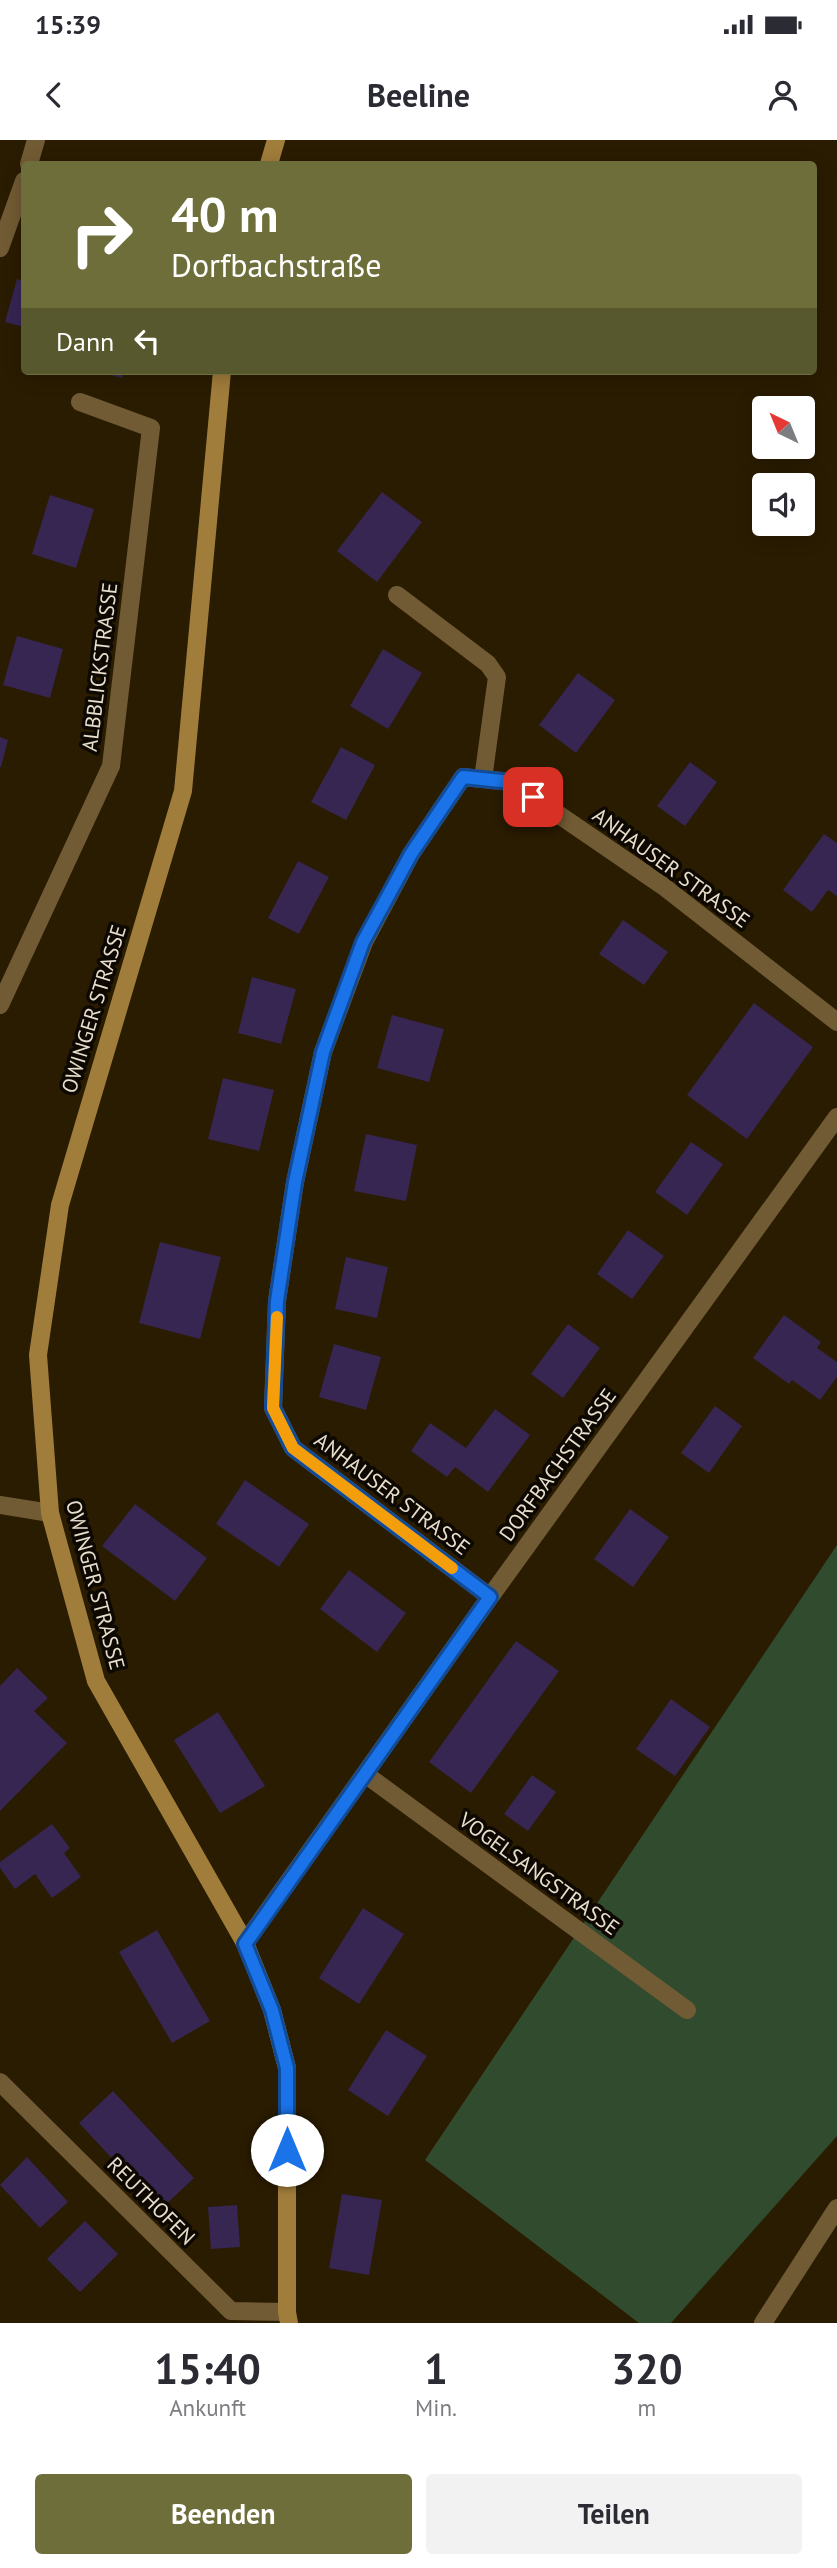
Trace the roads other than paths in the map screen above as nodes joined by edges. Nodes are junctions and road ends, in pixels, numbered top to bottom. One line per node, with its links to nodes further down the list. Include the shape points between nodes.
1 (36, 140): 3 (street)
2 (276, 140): 4 (main road)
3 (30, 161)
4 (270, 161)
5 (21, 189): 6 (street)
6 (0, 248)
7 (222, 375): 15 (main road, OWINGER STRASSE, via 183,791 60,1205 38,1355)
8 (80, 402): 11 (street, ALBBLICKSTRASSE, via 151,428 111,766)
9 (397, 595): 10 (street, via 488,664 497,677)
10 (483, 779): 12 (street, ANHAUSER STRASSE, via 511,782 652,879); 16 (street, ANHAUSER STRASSE, via 463,777 411,854 363,942 323,1052 295,1182 277,1301 273,1408 293,1448)
11 (0, 1005)
12 (837, 1022)
13 (837, 1117): 16 (street, DORFBACHSTRASSE)
14 (0, 1505): 15 (street)
15 (50, 1513): 18 (main road, OWINGER STRASSE, via 96,1681)
16 (490, 1597): 17 (street, DORFBACHSTRASSE)
17 (365, 1774): 18 (street, DORFBACHSTRASSE); 19 (street, VOGELSANGSTRASSE)
18 (245, 1944): 22 (main road, OWINGER STRASSE, via 272,2010 287,2068)
19 (687, 2010)
20 (0, 2082): 22 (street, REUTHOFEN, via 231,2311)
21 (837, 2207): 23 (street)
22 (288, 2318)
23 (763, 2323)

